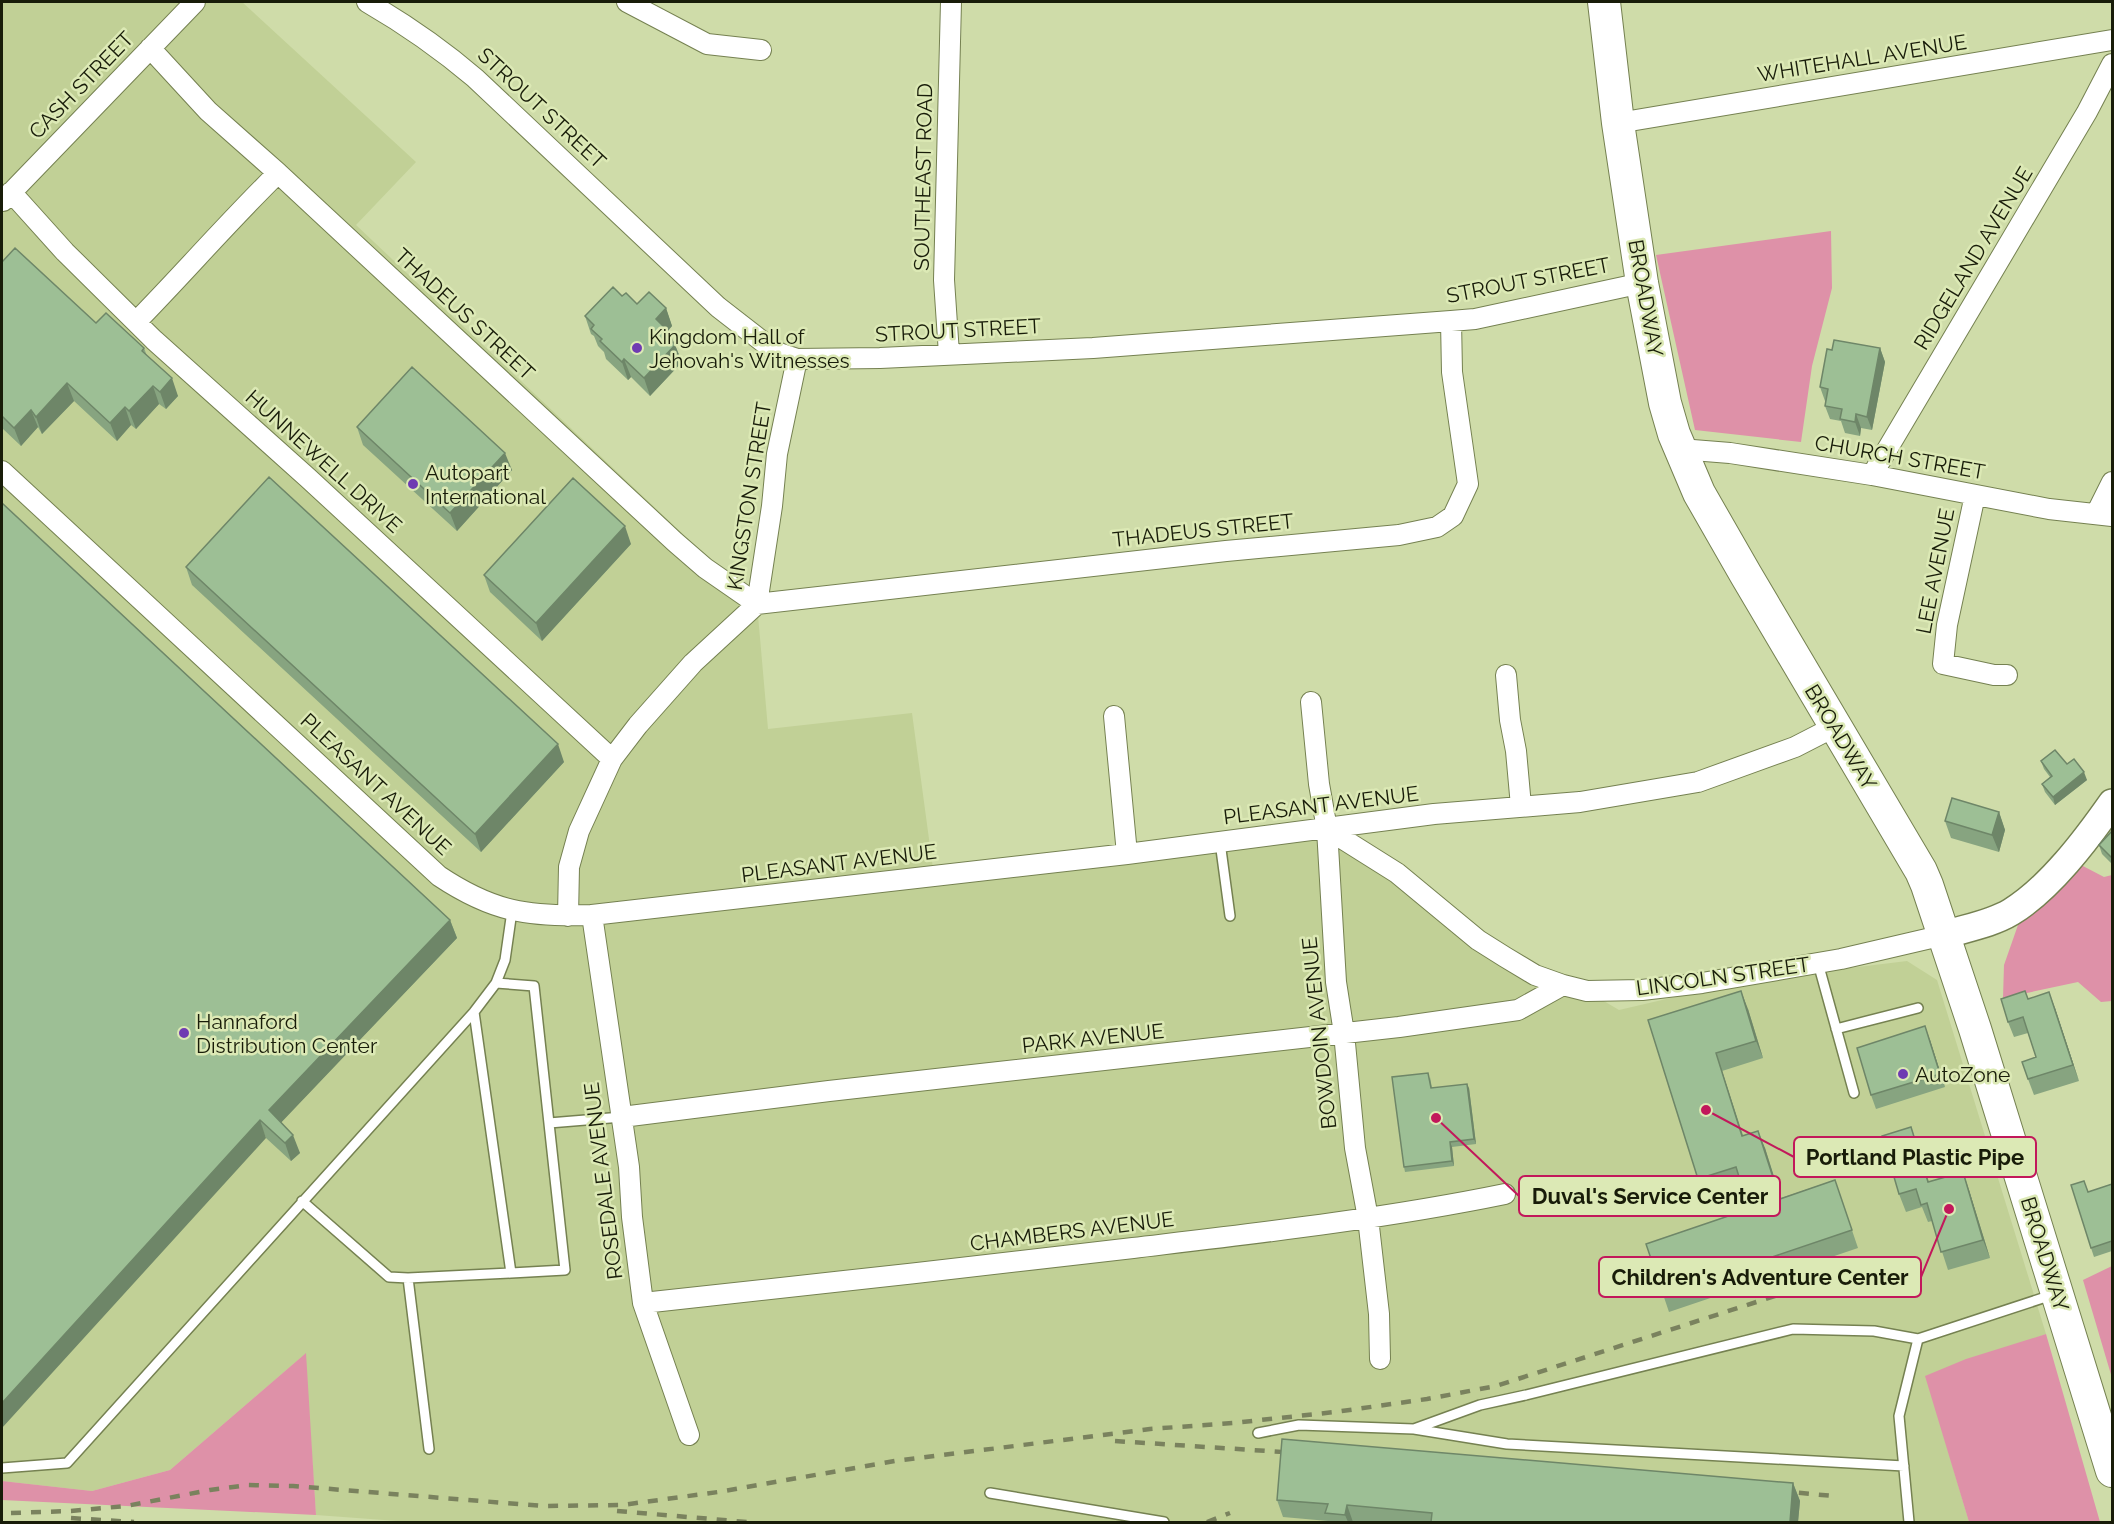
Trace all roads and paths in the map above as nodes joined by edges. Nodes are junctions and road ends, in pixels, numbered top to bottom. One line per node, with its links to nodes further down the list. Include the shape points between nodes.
1 (195, 2): 7 (street, CASH STREET)
2 (367, 2): 17 (street, STROUT STREET, via 451,57 718,307 766,345)
3 (627, 2): 8 (street, via 706,44)
4 (951, 2): 16 (street, SOUTHEAST ROAD, via 944,280)
5 (1605, 2): 10 (main road, BROADWAY)
6 (2112, 40): 10 (street, WHITEHALL AVENUE)
7 (150, 48): 11 (street, THADEUS STREET, via 208,111); 12 (street, CASH STREET)
8 (761, 50)
9 (2112, 64): 20 (street, RIDGELAND AVENUE)
10 (1618, 123): 13 (main road, BROADWAY)
11 (278, 173): 15 (street); 24 (street, THADEUS STREET, via 675,542)
12 (6, 197): 15 (street, HUNNEWELL DRIVE)
13 (1642, 283): 14 (street, STROUT STREET); 18 (main road, BROADWAY, via 1665,403)
14 (1451, 321): 16 (street, STROUT STREET, via 1104,347); 24 (street, THADEUS STREET, via 1452,372 1468,484 1453,516 1437,527 1399,536 1246,549)
15 (136, 322): 30 (street, HUNNEWELL DRIVE)
16 (949, 354): 17 (street, STROUT STREET)
17 (797, 359): 24 (street, KINGSTON STREET, via 777,454)
18 (1680, 449): 20 (street, CHURCH STREET); 29 (main road, BROADWAY, via 1705,503)
19 (2, 471): 36 (street, PLEASANT AVENUE, via 439,876 465,893)
20 (1872, 475): 22 (street, CHURCH STREET)
21 (2112, 482): 23 (street)
22 (1975, 495): 23 (street, CHURCH STREET); 26 (street, LEE AVENUE, via 1947,625 1943,664)
23 (2104, 515)
24 (757, 604): 30 (street, via 693,663)
25 (1506, 675): 32 (street)
26 (2007, 675)
27 (1311, 702): 33 (street, BOWDOIN AVENUE)
28 (1114, 716): 35 (street)
29 (1834, 727): 32 (street, PLEASANT AVENUE, via 1795,747 1698,782 1580,802); 40 (main road, BROADWAY, via 1921,871)
30 (612, 759): 38 (street, via 579,831 569,867)
31 (2112, 803): 40 (main road, LINCOLN STREET, via 2044,885 2011,912)
32 (1521, 806): 33 (street, PLEASANT AVENUE)
33 (1327, 829): 34 (street, PLEASANT AVENUE); 43 (street, LINCOLN STREET, via 1397,873 1478,940 1535,975); 47 (street, BOWDOIN AVENUE, via 1336,982)
34 (1220, 842): 35 (street, PLEASANT AVENUE); 39 (lane)
35 (1127, 854): 37 (street, PLEASANT AVENUE)
36 (512, 911): 38 (street, PLEASANT AVENUE); 42 (lane, via 505,960)
37 (592, 915): 38 (street, PLEASANT AVENUE); 49 (street, ROSEDALE AVENUE)
38 (568, 916)
39 (1230, 916)
40 (1944, 935): 41 (street, LINCOLN STREET); 56 (main road, BROADWAY)
41 (1818, 963): 43 (street, LINCOLN STREET, via 1642,990 1587,991); 46 (lane)
42 (496, 983): 45 (lane); 50 (lane, via 534,986)
43 (1563, 985): 47 (street, PARK AVENUE, via 1518,1010)
44 (1918, 1008): 46 (lane)
45 (474, 1012): 52 (lane); 54 (lane)
46 (1836, 1029): 48 (lane)
47 (1344, 1033): 49 (street, PARK AVENUE); 53 (street, BOWDOIN AVENUE, via 1355,1148)
48 (1854, 1093)
49 (622, 1117): 50 (lane); 57 (street, ROSEDALE AVENUE)
50 (549, 1123): 54 (lane, via 565,1270)
51 (1505, 1194): 53 (street, CHAMBERS AVENUE)
52 (302, 1201): 55 (lane, via 389,1277); 65 (lane, via 67,1463)
53 (1368, 1218): 57 (street, CHAMBERS AVENUE); 59 (street, BOWDOIN AVENUE)
54 (511, 1273): 55 (lane)
55 (408, 1278): 63 (lane)
56 (2057, 1293): 58 (lane); 66 (main road, BROADWAY)
57 (643, 1303): 62 (street, ROSEDALE AVENUE)
58 (1918, 1339): 60 (lane, via 1874,1331 1793,1329 1480,1405); 64 (lane, via 1899,1416)
59 (1380, 1359)
60 (1414, 1429): 61 (lane, via 1299,1425); 64 (lane, via 1507,1444)
61 (1258, 1433)
62 (689, 1435)
63 (429, 1449)
64 (1904, 1466): 69 (lane)
65 (2, 1468)
66 (2112, 1471)
67 (990, 1493): 68 (lane)
68 (1164, 1522)
69 (1909, 1522)

